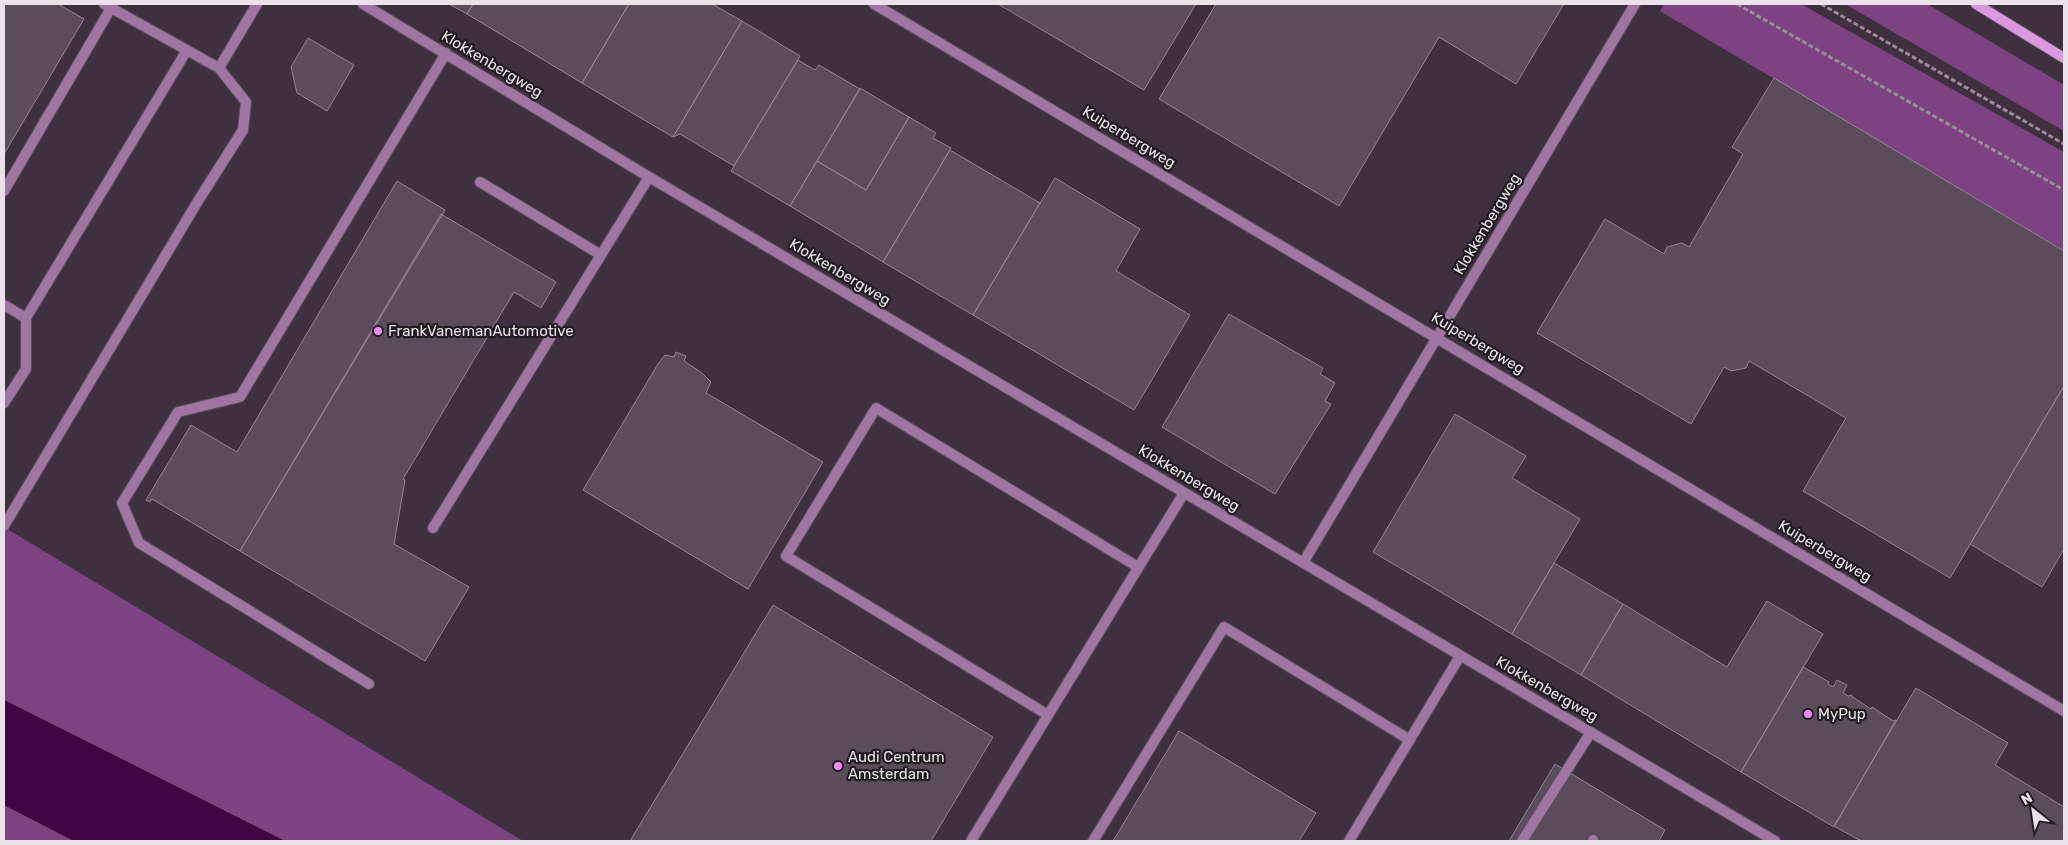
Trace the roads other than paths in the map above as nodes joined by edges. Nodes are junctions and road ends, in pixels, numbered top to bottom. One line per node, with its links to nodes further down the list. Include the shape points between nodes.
1 (258, 4): 10 (street)
2 (364, 4): 8 (street, Klokkenbergweg)
3 (874, 4): 17 (street, Kuiperbergweg)
4 (1635, 4): 17 (street, Klokkenbergweg)
5 (1976, 4): 9 (street)
6 (108, 6): 7 (street); 13 (street)
7 (187, 50): 10 (street); 16 (street)
8 (446, 54): 11 (street, Klokkenbergweg); 25 (street, via 240,397 178,412 122,503 139,543)
9 (2064, 58)
10 (219, 68): 20 (street, via 246,102 243,130)
11 (649, 177): 14 (street); 19 (street, Klokkenbergweg)
12 (480, 182): 14 (street)
13 (4, 191)
14 (601, 254): 21 (street)
15 (4, 305): 16 (street)
16 (26, 318): 18 (street, via 26,369)
17 (1438, 336): 22 (street, Klokkenbergweg); 26 (street, Kuiperbergweg)
18 (4, 403)
19 (1184, 492): 22 (street, Klokkenbergweg); 23 (street)
20 (4, 526)
21 (433, 528)
22 (1303, 563): 24 (street, Klokkenbergweg)
23 (1138, 567): 27 (street); 27 (street, via 876,408 786,556)
24 (1460, 656): 28 (street, Klokkenbergweg); 29 (street)
25 (369, 684)
26 (2064, 711)
27 (1048, 715): 30 (street)
28 (1591, 732): 33 (street); 34 (street, Klokkenbergweg)
29 (1410, 740): 31 (street, via 1224,627); 32 (street)
30 (971, 841)
31 (1093, 841)
32 (1349, 841)
33 (1522, 841)
34 (1775, 841)

